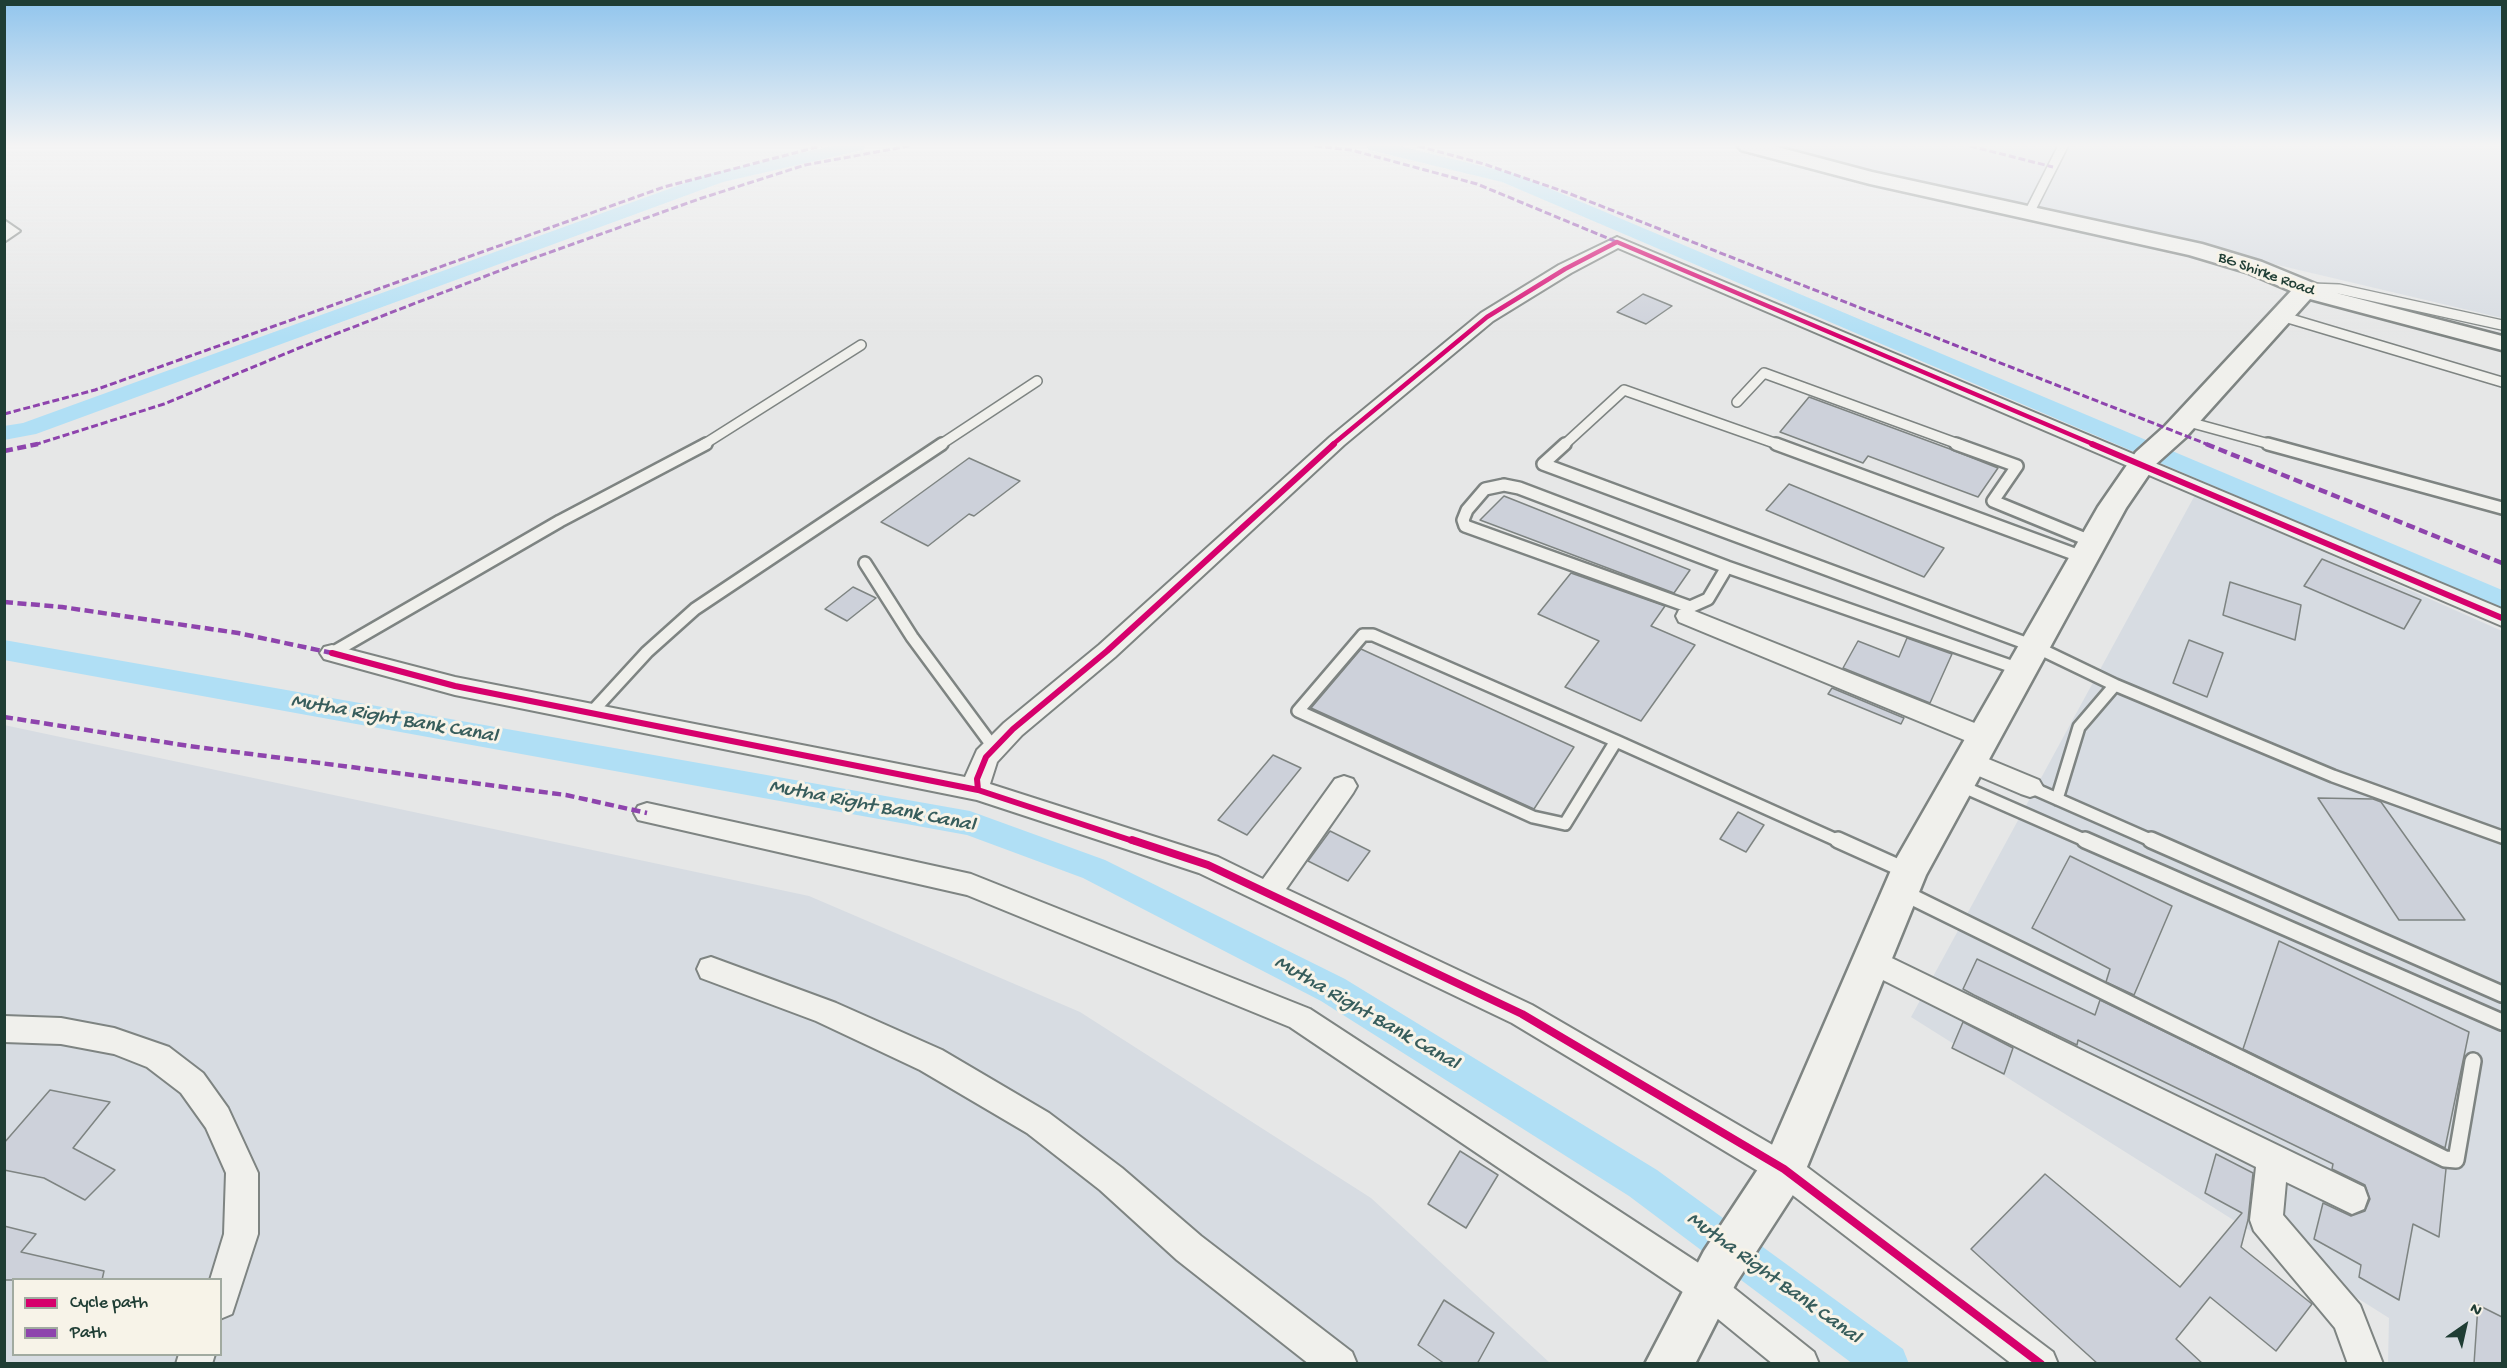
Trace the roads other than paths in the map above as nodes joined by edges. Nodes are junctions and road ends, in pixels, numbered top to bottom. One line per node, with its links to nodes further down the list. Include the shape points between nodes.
1 (2015, 210): 3 (street, BG Shirke Road)
2 (2031, 210): 3 (lane)
3 (2029, 213): 6 (street, BG Shirke Road, via 2194,249)
4 (4, 225): 5 (street, via 12,231)
5 (4, 237)
6 (2307, 288): 7 (street); 8 (lane, via 2339,289); 9 (street, BG Shirke Road, via 2375,312)
7 (2282, 316): 12 (lane); 14 (street)
8 (2502, 325)
9 (2502, 343)
10 (861, 345): 22 (lane, via 688,455 560,520)
11 (1037, 381): 25 (lane, via 695,609 647,652)
12 (2502, 382)
13 (1737, 402): 17 (lane, via 1764,372 2018,466 1993,501)
14 (2185, 421): 15 (street); 16 (lane)
15 (2151, 455): 17 (street, via 2112,507); 21 (street); 27 (street, via 1617,242 1487,317 1337,441 1107,651)
16 (2502, 508)
17 (2089, 550): 23 (street); 23 (lane, via 1623,390 1543,464)
18 (865, 563): 27 (lane, via 912,637)
19 (1727, 567): 19 (lane, via 1504,484 1485,489 1463,520 1471,530 1690,607 1708,599); 23 (lane)
20 (1687, 616): 28 (street)
21 (2502, 618)
22 (332, 653): 25 (street, via 454,686)
23 (2029, 659): 24 (lane); 28 (street)
24 (2115, 686): 32 (lane, via 2079,727); 34 (lane, via 2333,776)
25 (591, 713): 31 (street)
26 (1616, 741): 26 (lane, via 1373,635 1363,635 1298,711 1533,817 1565,824); 35 (lane)
27 (994, 748): 31 (street, via 980,768)
28 (1969, 761): 30 (street); 35 (street); 40 (lane)
29 (1344, 786): 36 (street)
30 (2030, 787): 32 (lane)
31 (978, 790): 36 (street, via 1208,865)
32 (2057, 799): 39 (lane)
33 (646, 813): 46 (street, via 971,885 1300,1018)
34 (2502, 837)
35 (1904, 881): 37 (street); 42 (lane, via 2445,1159 2456,1160)
36 (1268, 893): 44 (street, via 1522,1014)
37 (1871, 960): 43 (street); 44 (street)
38 (711, 969): 48 (street, via 826,1012 931,1060 1038,1123 1111,1179 1189,1248)
39 (2502, 994)
40 (2502, 1022)
41 (4, 1029): 47 (street, via 61,1031 114,1041 158,1057 192,1083 217,1118 242,1173 241,1234)
42 (2473, 1061)
43 (2273, 1159): 45 (street); 52 (street, via 2266,1220 2348,1317)
44 (1775, 1182): 46 (street); 51 (street)
45 (2352, 1198)
46 (1714, 1278): 49 (street); 50 (street)
47 (222, 1296)
48 (1340, 1364)
49 (1669, 1364)
50 (1803, 1364)
51 (2041, 1364)
52 (2366, 1364)

